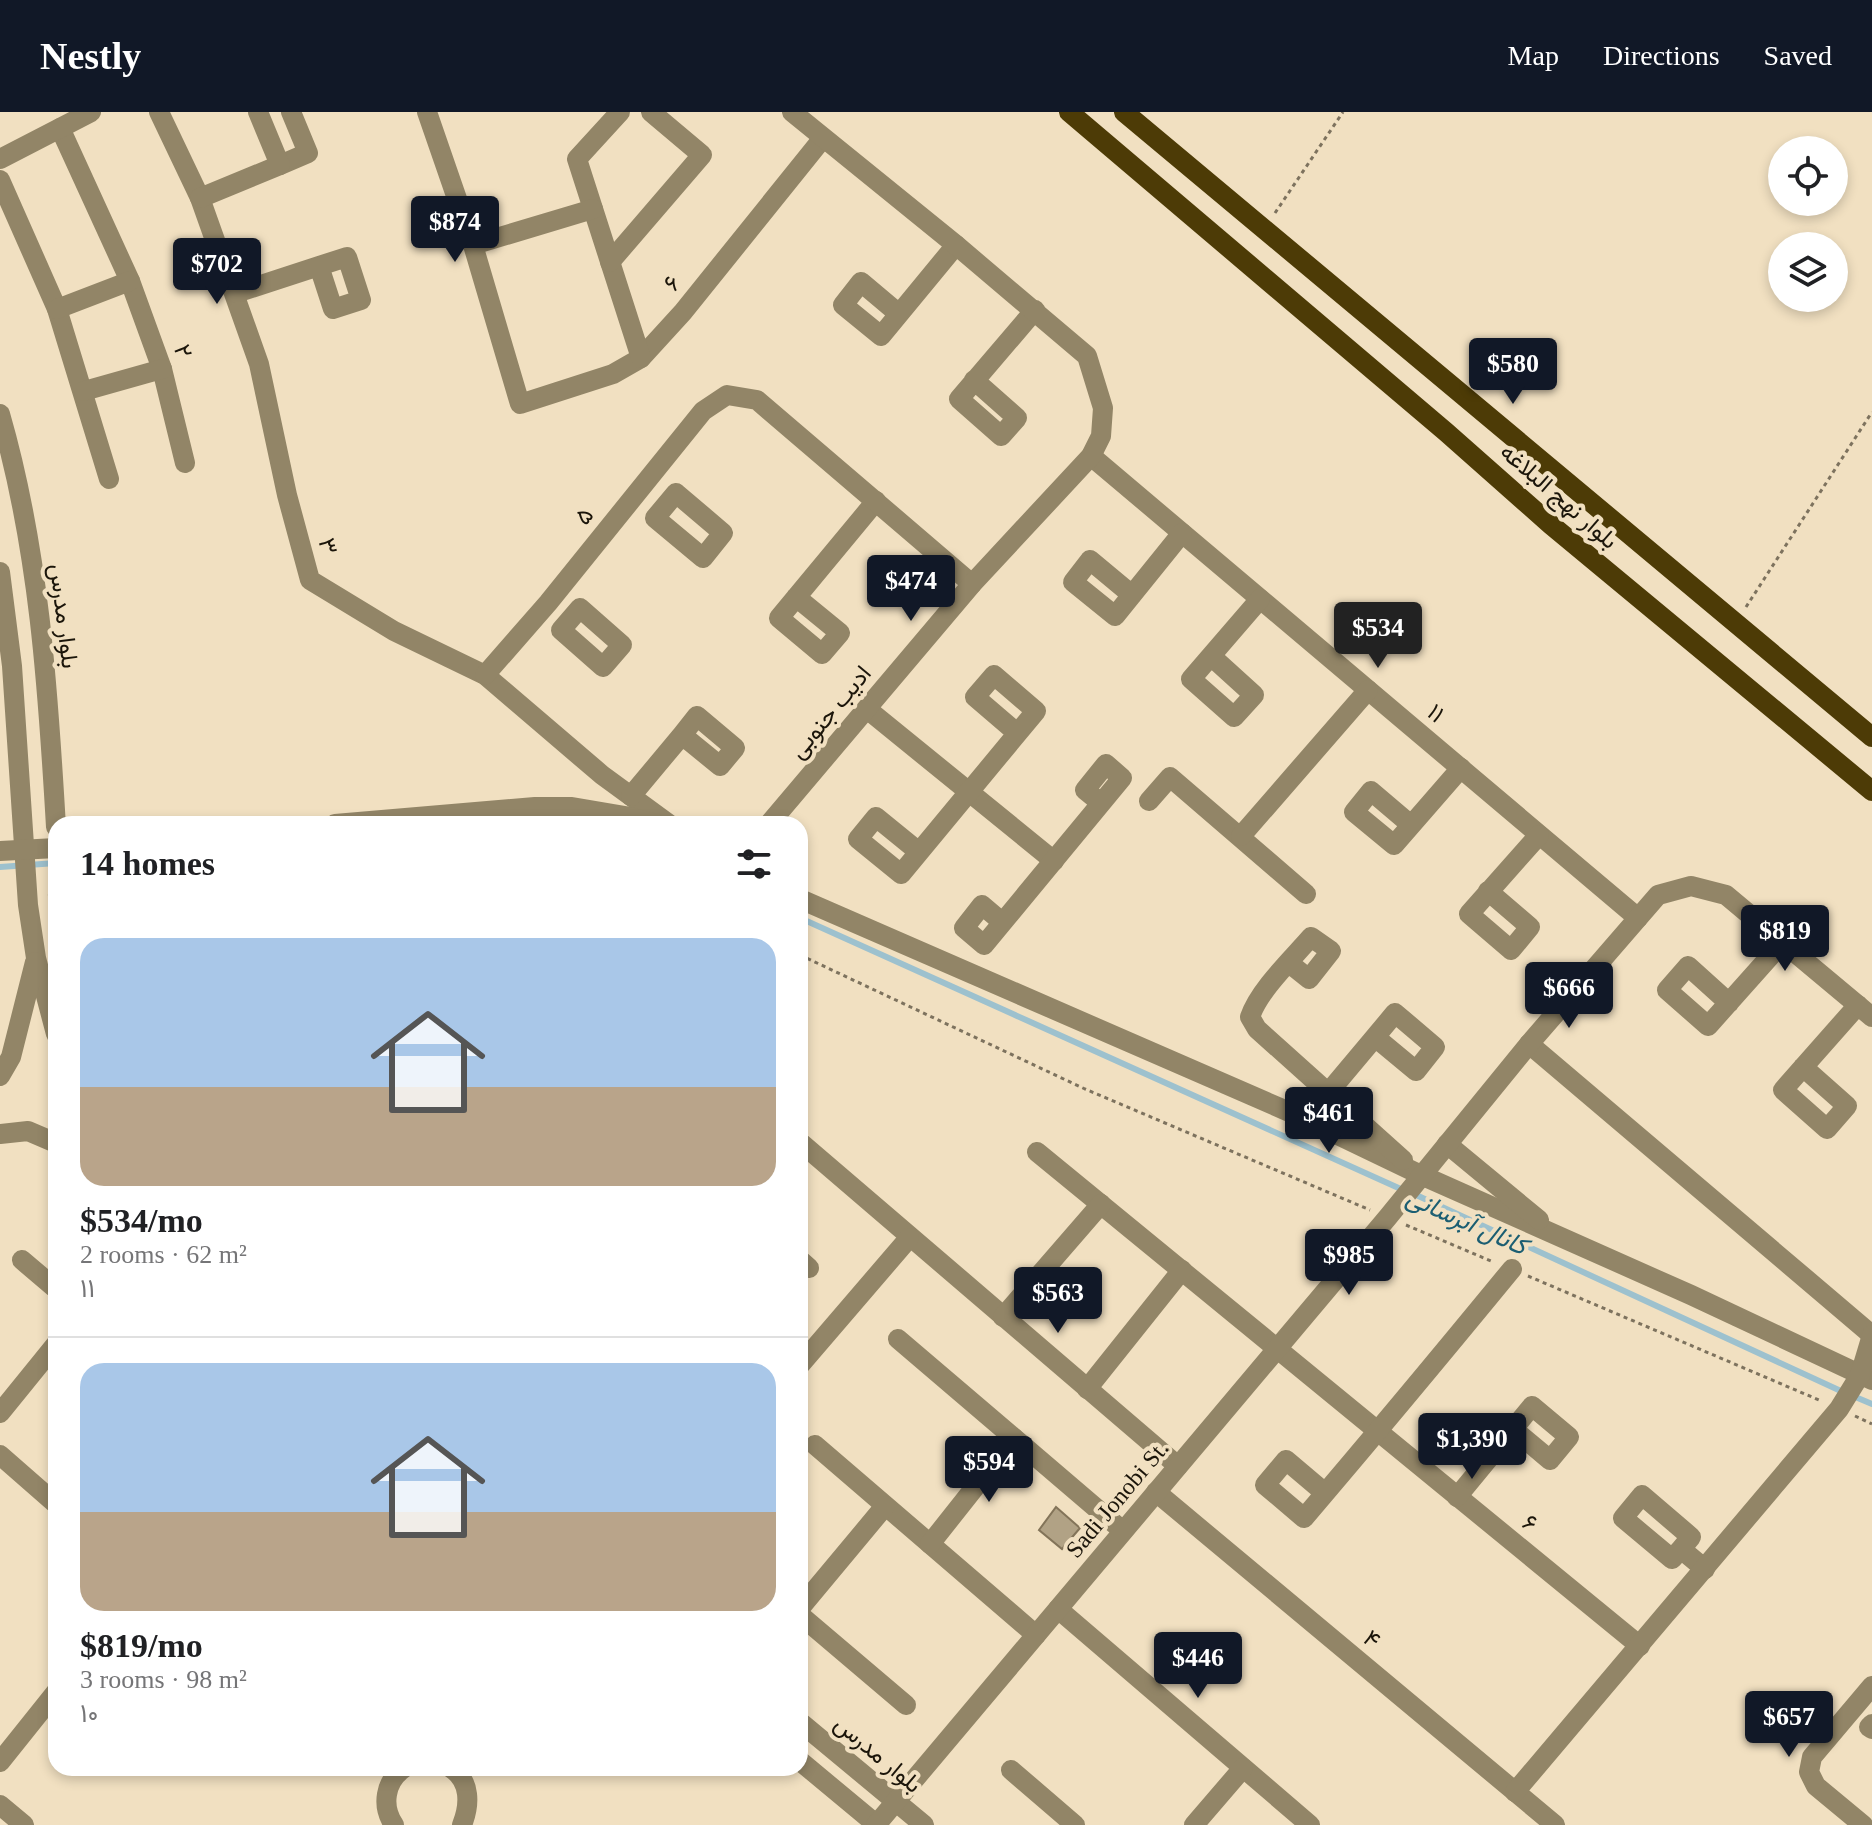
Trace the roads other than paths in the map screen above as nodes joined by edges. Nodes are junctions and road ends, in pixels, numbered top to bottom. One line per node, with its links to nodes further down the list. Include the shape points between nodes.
1 (91, 112): 11 (street)
2 (159, 112): 16 (street, ۳)
3 (258, 112): 14 (street)
4 (291, 112): 14 (street, via 308,153)
5 (427, 112): 18 (street)
6 (620, 112): 17 (street, via 577,159)
7 (651, 112): 20 (street, via 702,155)
8 (792, 112): 12 (street)
9 (1069, 112): 56 (main road, بلوار نهج البلاغه)
10 (1124, 112): 53 (main road, بلوار نهج البلاغه)
11 (60, 128): 13 (street); 22 (street, ۲)
12 (823, 138): 19 (street); 27 (street, ۶)
13 (0, 159)
14 (280, 165): 16 (street)
15 (0, 180): 24 (street)
16 (200, 198): 23 (street, ۳)
17 (593, 209): 18 (street); 20 (street)
18 (473, 245): 27 (street, ۶, via 520,404 613,374)
19 (956, 245): 25 (street); 26 (street)
20 (610, 262): 27 (street)
21 (319, 266): 23 (street)
22 (130, 281): 24 (street); 28 (street, ۲)
23 (236, 293): 48 (street, ۳, via 259,364 310,580 394,631)
24 (57, 309): 30 (street)
25 (1035, 310): 29 (street); 32 (street, via 1087,356 1103,408 1101,436)
26 (899, 314): 26 (street, via 861,282 843,305 881,336)
27 (641, 358)
28 (162, 369): 30 (street); 33 (street, ۲)
29 (974, 380): 29 (street, via 959,399 1001,436 1017,418)
30 (84, 391): 34 (street)
31 (0, 414): 60 (street, بلوار مدرس, via 24,516 44,648)
32 (1091, 456): 38 (street, ۱۱); 40 (street, ادیب جنوبی)
33 (185, 463)
34 (109, 479)
35 (642, 487): 36 (street, ۵, via 703,411 727,395 757,400); 37 (street); 44 (street, ۵)
36 (876, 501): 40 (street); 42 (street)
37 (665, 506)
38 (1182, 533): 41 (street); 43 (street, ۱۱)
39 (0, 572): 45 (street)
40 (972, 584): 50 (street, ادیب جنوبی)
41 (1132, 595)
42 (796, 597)
43 (1260, 599): 47 (street); 49 (street, ۱۱)
44 (548, 603): 46 (street); 48 (street, ۵)
45 (3, 616): 79 (street, via 12,666)
46 (569, 621)
47 (1211, 656)
48 (485, 675): 57 (street, ۳)
49 (1368, 690): 54 (street, ۱۱); 67 (street)
50 (867, 709): 55 (street); 64 (street, ادیب جنوبی)
51 (1017, 733): 55 (street)
52 (682, 735): 57 (street)
53 (1872, 737)
54 (1461, 768): 65 (street); 66 (street, ۱۱)
55 (968, 791): 70 (street); 71 (street)
56 (1872, 791)
57 (631, 796): 63 (street, ۳)
58 (1149, 801): 67 (street, via 1170,777)
59 (1101, 803): 71 (street)
60 (55, 816)
61 (429, 816): 62 (street, via 535,807)
62 (625, 816)
63 (658, 816)
64 (776, 816)
65 (1411, 825)
66 (1539, 835): 72 (street); 75 (street, ۱۱)
67 (1241, 836): 73 (street)
68 (48, 848): 69 (street)
69 (0, 851)
70 (919, 852)
71 (1054, 861): 76 (street)
72 (1488, 891)
73 (1306, 894)
74 (808, 902): 93 (street, via 1294,1114)
75 (1638, 918): 77 (street, Sadi Jonobi St., via 1658,895 1691,886 1726,895); 84 (street, Sadi Jonobi St.)
76 (1002, 922)
77 (1783, 942): 80 (street); 82 (street)
78 (1331, 951): 87 (street, via 1311,937 1250,1017)
79 (36, 958): 81 (street); 86 (street, via 11,1057)
80 (1729, 1003)
81 (48, 1004)
82 (1865, 1011): 85 (street)
83 (1375, 1037): 87 (street)
84 (1529, 1044): 90 (street, Sadi Jonobi St.); 102 (street)
85 (1803, 1067)
86 (0, 1076)
87 (1328, 1093): 93 (street)
88 (0, 1134): 89 (street, via 28,1131)
89 (48, 1140)
90 (1447, 1144): 93 (street, Sadi Jonobi St.); 95 (street)
91 (808, 1149): 96 (street)
92 (1037, 1152): 94 (street, ۶)
93 (1421, 1175): 95 (street); 104 (street, Sadi Jonobi St.)
94 (1101, 1204): 99 (street, ۶); 101 (street)
95 (1557, 1235): 107 (street)
96 (909, 1238): 101 (street); 106 (street)
97 (22, 1260): 100 (street)
98 (1512, 1269): 111 (street)
99 (1182, 1270): 104 (street, ۶); 108 (street)
100 (48, 1282)
101 (1003, 1317): 108 (street)
102 (1872, 1335): 107 (street)
103 (898, 1339): 112 (street)
104 (1277, 1349): 111 (street, ۶); 115 (street, Sadi Jonobi St.)
105 (48, 1354): 109 (street)
106 (808, 1356)
107 (1862, 1379): 124 (street)
108 (1087, 1389): 115 (street)
109 (0, 1413)
110 (1513, 1429): 119 (street)
111 (1377, 1431): 117 (street); 119 (street, ۶)
112 (1014, 1438): 121 (street); 122 (street)
113 (815, 1445): 120 (street)
114 (0, 1455): 118 (street)
115 (1178, 1466): 116 (street, Sadi Jonobi St.)
116 (1156, 1492): 121 (street, Sadi Jonobi St.); 140 (street, ۴)
117 (1325, 1493)
118 (48, 1497)
119 (1457, 1497): 129 (street, ۶)
120 (885, 1506): 122 (street); 125 (street)
121 (1123, 1531): 126 (street, Sadi Jonobi St.)
122 (930, 1544): 128 (street)
123 (1681, 1549): 124 (street)
124 (1705, 1569): 129 (street)
125 (808, 1598)
126 (1058, 1609): 128 (street, Sadi Jonobi St.); 136 (street)
127 (808, 1622): 132 (street)
128 (1036, 1635): 142 (street, Sadi Jonobi St.)
129 (1640, 1646): 140 (street)
130 (1868, 1700): 151 (street, via 1812,1757 1809,1772 1816,1786)
131 (48, 1702): 134 (street)
132 (906, 1705)
133 (808, 1731): 142 (street, بلوار مدرس)
134 (0, 1762)
135 (808, 1767): 142 (street, بلوار مدرس)
136 (1243, 1768): 148 (street); 149 (street)
137 (1011, 1770): 147 (street)
138 (394, 1776): 144 (street, via 386,1794)
139 (459, 1776): 145 (street, via 469,1808)
140 (1515, 1792): 150 (street, ۴)
141 (0, 1805): 143 (street)
142 (882, 1818): 146 (street, بلوار مدرس)
143 (24, 1825)
144 (394, 1825)
145 (462, 1825)
146 (924, 1825)
147 (1075, 1825)
148 (1194, 1825)
149 (1310, 1825)
150 (1555, 1825)
151 (1863, 1825)

